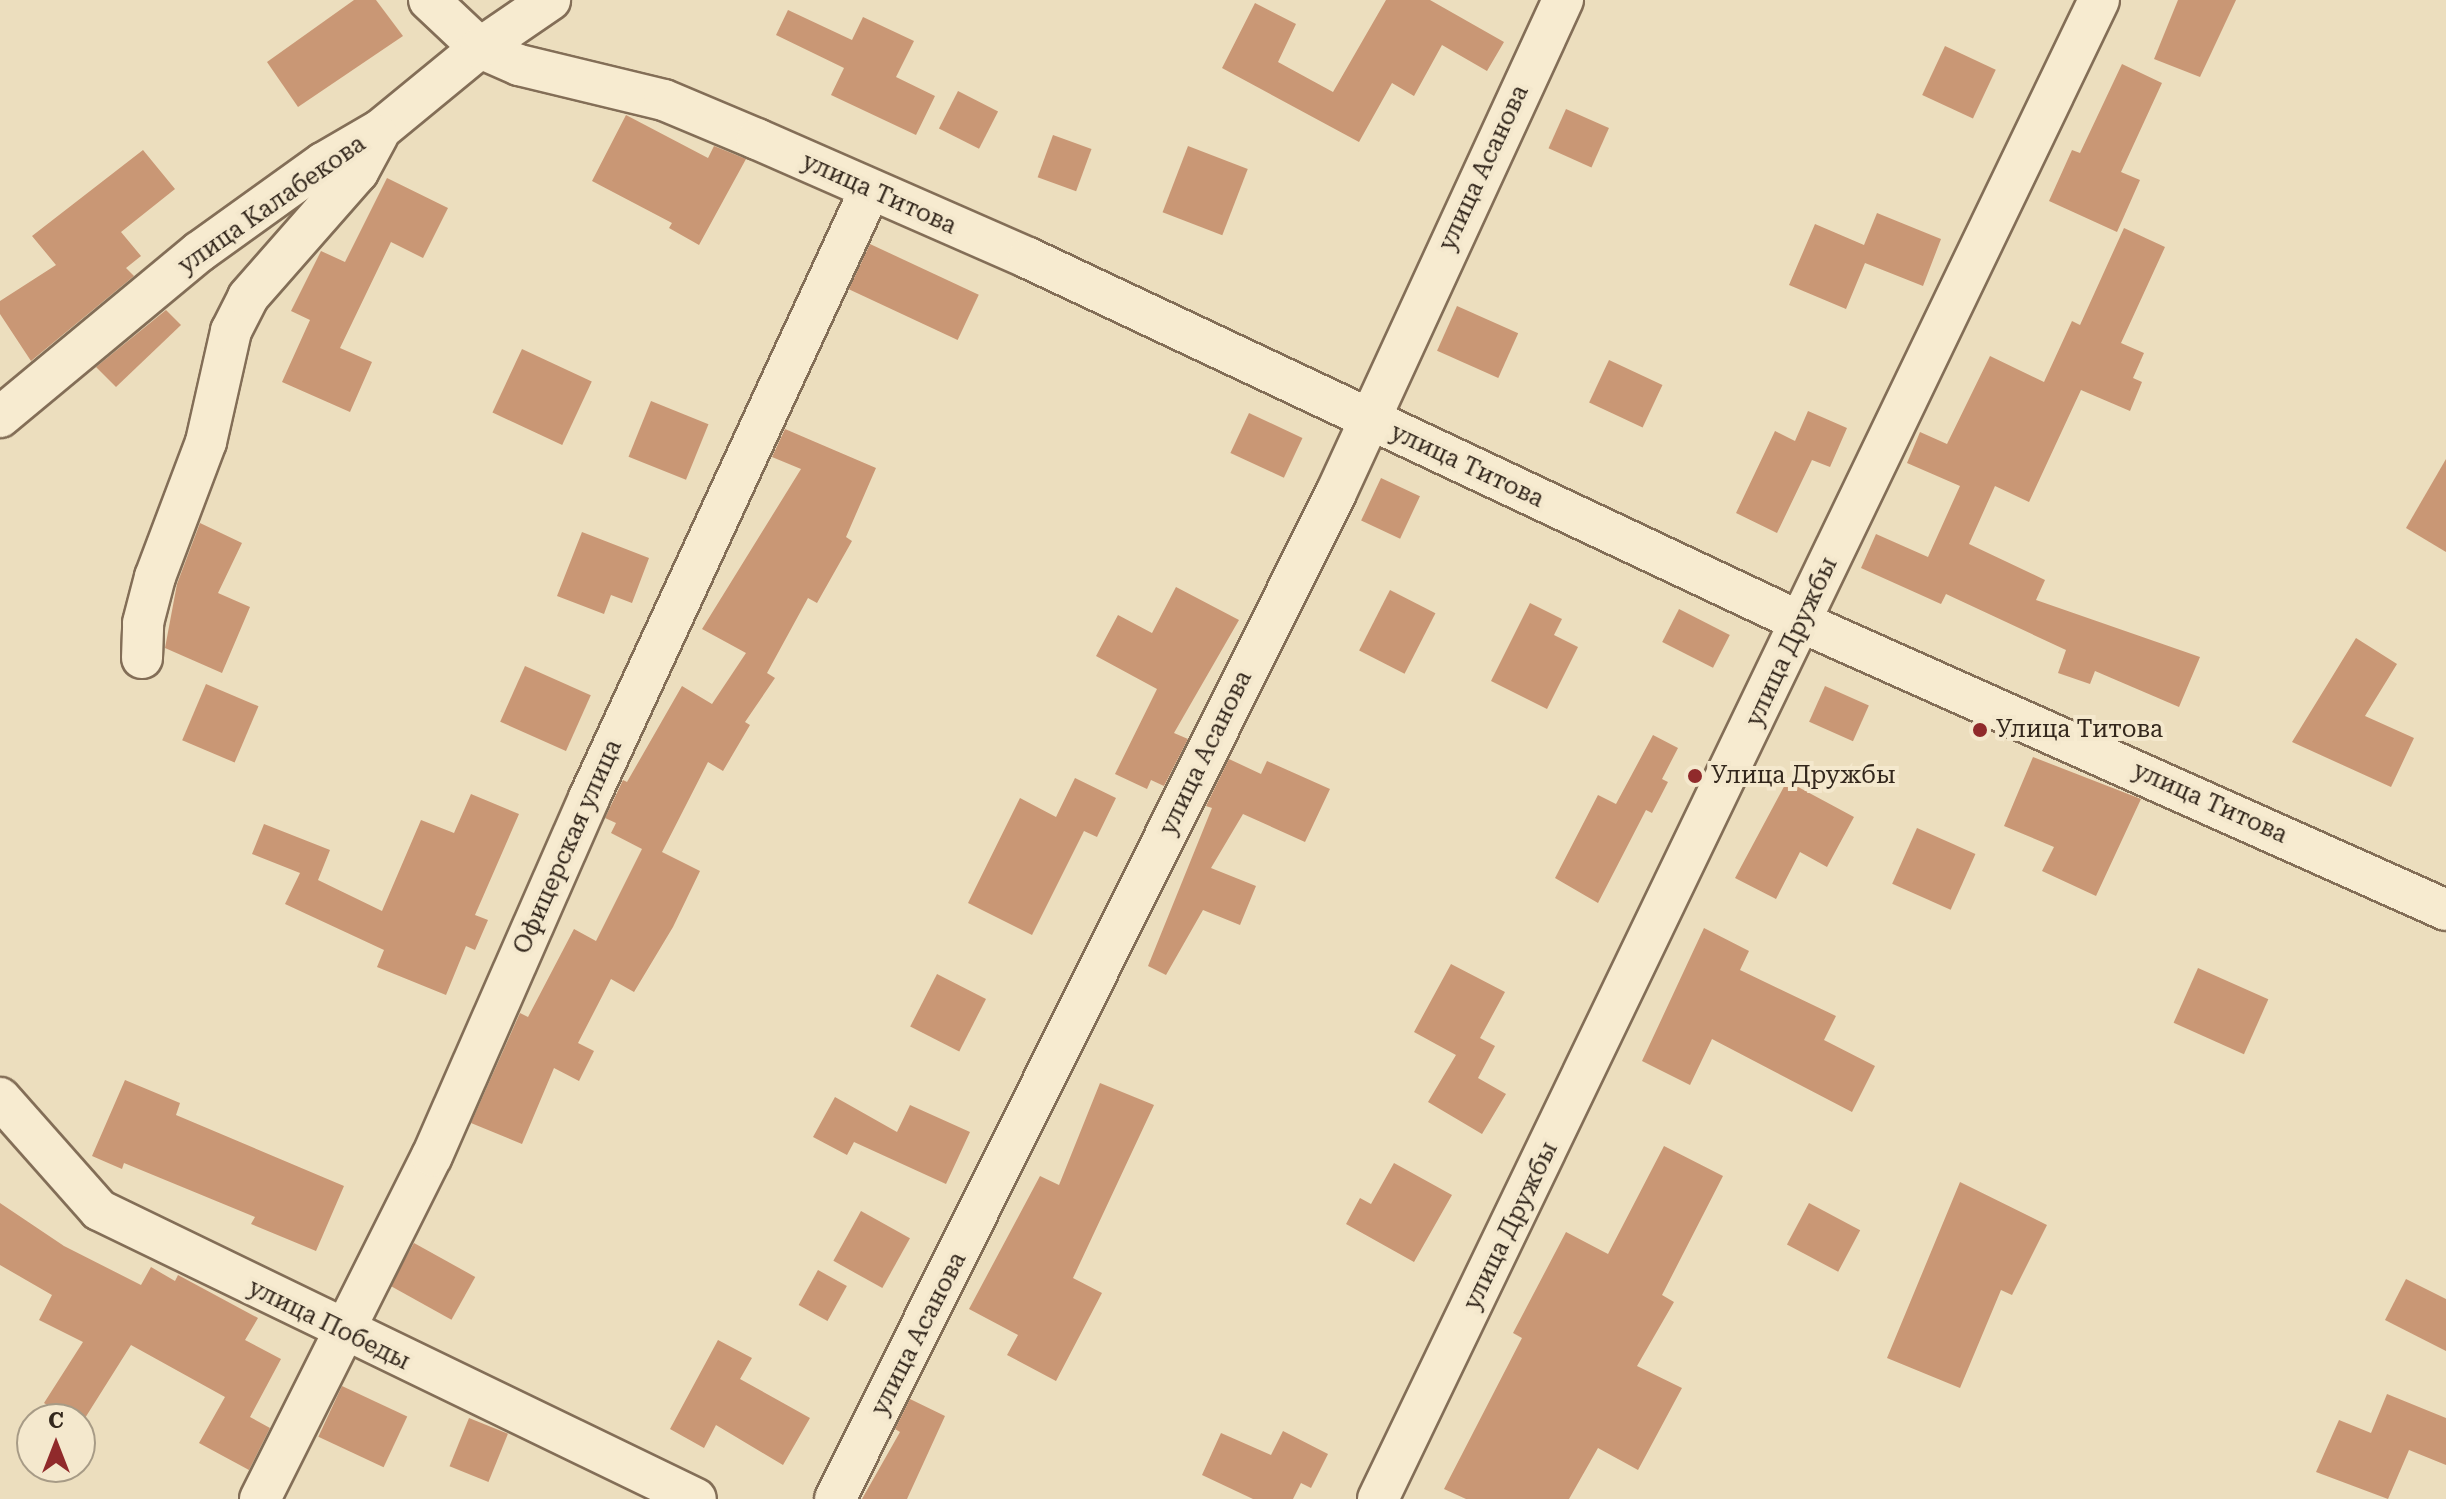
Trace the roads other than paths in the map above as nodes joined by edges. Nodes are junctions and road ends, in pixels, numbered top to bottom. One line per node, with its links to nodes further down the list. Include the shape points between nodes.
1 (429, 0): 5 (street, улица Титова)
2 (550, 0): 5 (street, улица Калабекова)
3 (1563, 0): 9 (street, улица Асанова)
4 (2099, 0): 10 (street, улица Дружбы)
5 (480, 48): 6 (street, улица Калабекова); 7 (street, улица Титова, via 519,65 664,100)
6 (380, 130): 8 (street, улица Калабекова, via 323,163 199,252); 11 (street, via 358,172 248,297 231,331 206,442 155,577 143,623)
7 (869, 192): 9 (street, улица Титова, via 1028,258); 14 (street, Офицерская улица)
8 (0, 417)
9 (1370, 420): 10 (street, улица Титова); 17 (street, улица Асанова)
10 (1801, 622): 12 (street, улица Титова); 18 (street, улица Дружбы)
11 (142, 658)
12 (2446, 910)
13 (0, 1098): 14 (street, улица Победы, via 99,1210)
14 (347, 1334): 15 (street, Офицерская улица); 16 (street, улица Победы)
15 (260, 1499)
16 (696, 1499)
17 (835, 1499)
18 (1378, 1499)

